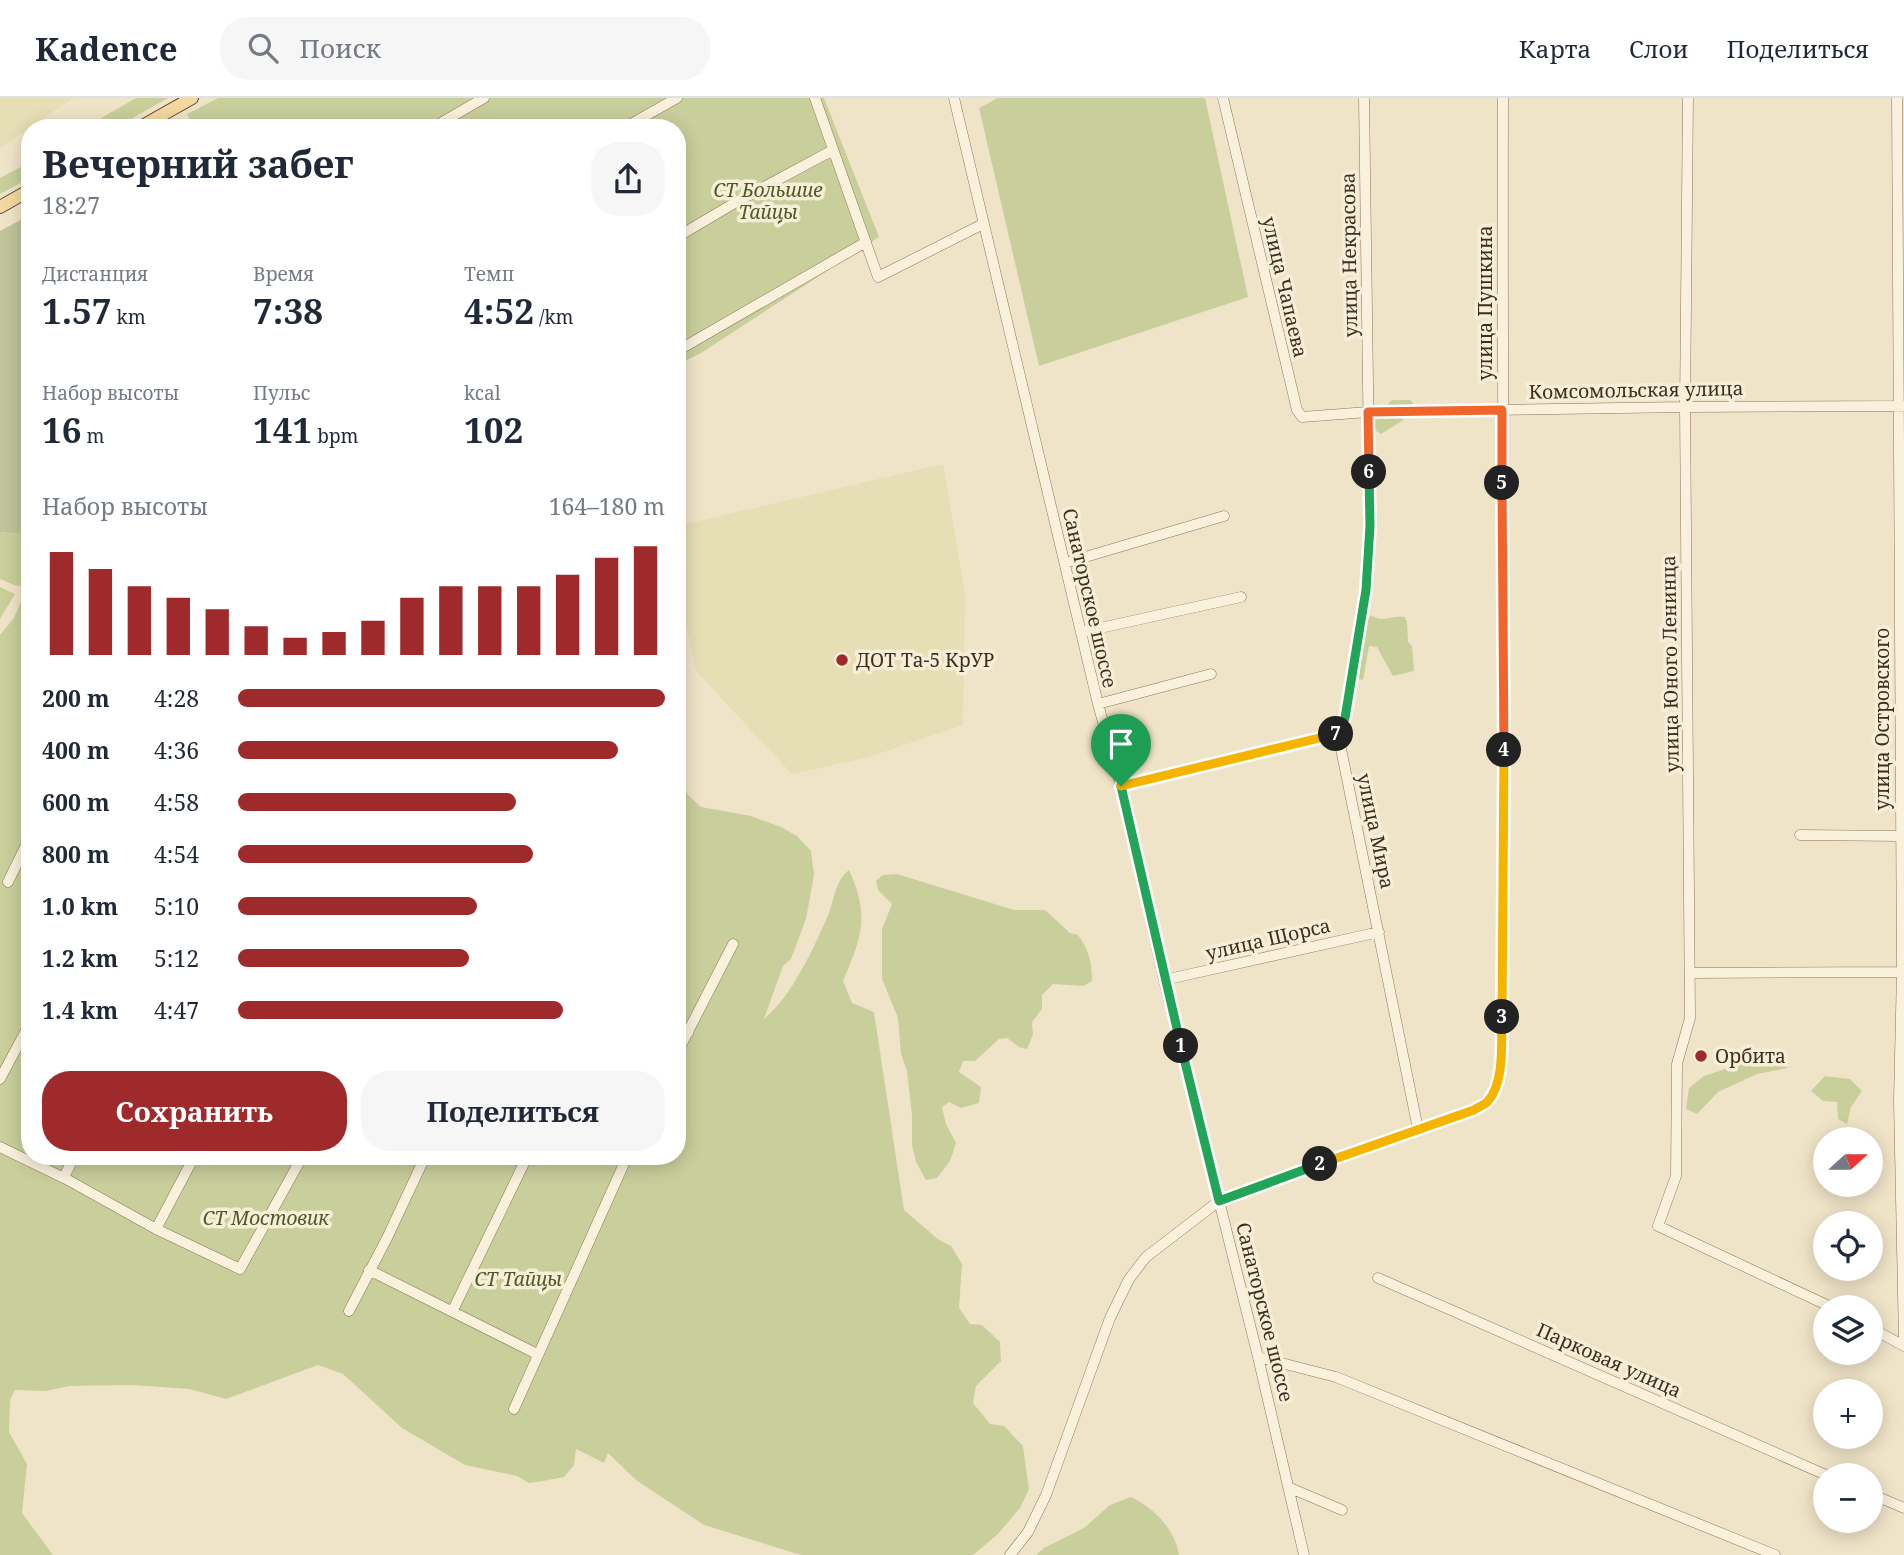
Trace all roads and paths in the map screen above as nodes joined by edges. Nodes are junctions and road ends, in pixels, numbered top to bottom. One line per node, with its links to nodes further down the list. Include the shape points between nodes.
1 (192, 98): 11 (main road)
2 (484, 98): 12 (street)
3 (677, 98): 13 (street)
4 (815, 98): 14 (street)
5 (954, 98): 17 (street, Санаторское шоссе)
6 (1223, 98): 24 (street, улица Чапаева, via 1297,410 1303,417)
7 (1364, 98): 24 (street, улица Некрасова)
8 (1503, 98): 23 (street, улица Пушкина)
9 (1688, 98): 22 (street, улица Юного Ленинца)
10 (1897, 98): 21 (street, улица Островского)
11 (155, 119)
12 (448, 119)
13 (640, 119)
14 (833, 150): 18 (street); 19 (street)
15 (21, 195): 16 (main road)
16 (0, 207)
17 (983, 224): 19 (street, via 878,277); 26 (street, Санаторское шоссе)
18 (686, 232)
19 (866, 242): 20 (street)
20 (686, 346)
21 (1901, 406): 22 (street, Комсомольская улица); 34 (street, улица Островского)
22 (1685, 407): 23 (street, Комсомольская улица); 40 (street, улица Юного Ленинца)
23 (1502, 410): 24 (street, Комсомольская улица); 46 (street, улица Пушкина, via 1501,1064 1488,1102)
24 (1368, 412): 31 (street, улица Мира, via 1366,590 1345,718)
25 (1224, 516): 26 (street)
26 (1065, 563): 28 (street, Санаторское шоссе)
27 (1241, 597): 28 (street)
28 (1082, 632): 30 (street, Санаторское шоссе)
29 (1211, 674): 30 (street)
30 (1098, 704): 32 (street, Санаторское шоссе)
31 (1338, 734): 32 (street); 37 (street, улица Мира)
32 (1121, 786): 41 (street, Санаторское шоссе)
33 (1800, 835): 34 (street)
34 (1900, 836): 39 (street, улица Островского)
35 (21, 862): 36 (street)
36 (8, 882)
37 (1379, 932): 41 (street, улица Щорса); 46 (street, улица Мира)
38 (733, 944): 42 (street)
39 (1903, 972): 40 (street); 65 (street, улица Островского, via 1899,1101)
40 (1691, 973): 61 (street, улица Юного Ленинца, via 1690,1018 1677,1064 1676,1176 1658,1226)
41 (1164, 980): 57 (street, Санаторское шоссе)
42 (688, 1033): 43 (street)
43 (686, 1037)
44 (21, 1040): 45 (street)
45 (0, 1079)
46 (1418, 1129): 57 (street)
47 (0, 1147): 48 (street)
48 (21, 1157)
49 (38, 1165): 56 (street)
50 (70, 1165): 56 (street)
51 (190, 1165): 58 (street)
52 (298, 1165): 58 (street, via 240,1269)
53 (421, 1165): 59 (street)
54 (523, 1165): 62 (street)
55 (623, 1165): 67 (street)
56 (64, 1177): 58 (street)
57 (1219, 1201): 68 (street, Санаторское шоссе); 75 (street, via 1146,1257 1129,1279 1110,1318 1046,1494 1028,1532)
58 (156, 1229)
59 (369, 1270): 62 (street); 63 (street)
60 (1378, 1278): 70 (street, Парковая улица)
61 (1813, 1298)
62 (453, 1310): 67 (street)
63 (349, 1311)
64 (1883, 1335): 66 (street)
65 (1904, 1340)
66 (1904, 1346)
67 (537, 1354): 69 (street)
68 (1258, 1357): 71 (street, Санаторское шоссе); 77 (street, via 1336,1377)
69 (514, 1409)
70 (1813, 1469)
71 (1288, 1487): 74 (street); 76 (street, Санаторское шоссе)
72 (1883, 1499): 73 (street)
73 (1904, 1508)
74 (1342, 1510)
75 (1010, 1555)
76 (1304, 1555)
77 (1775, 1555)

